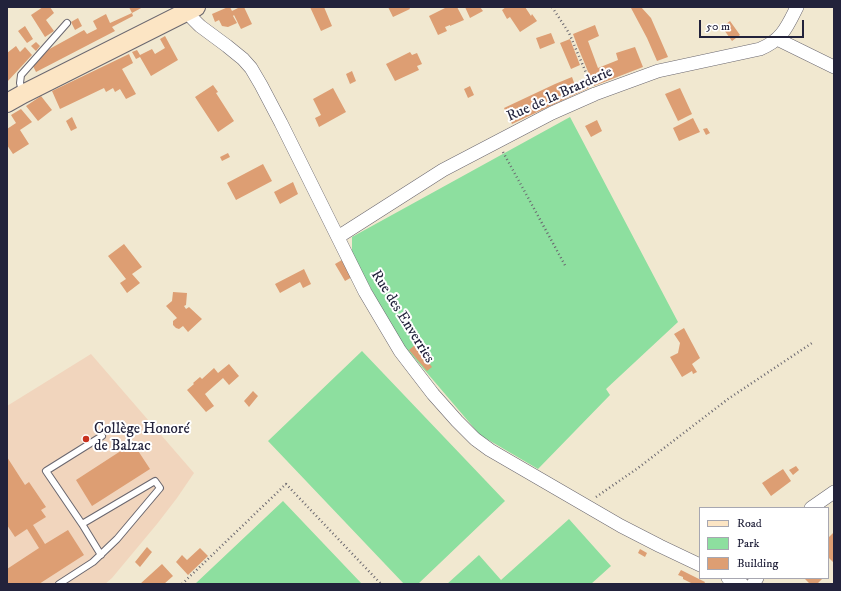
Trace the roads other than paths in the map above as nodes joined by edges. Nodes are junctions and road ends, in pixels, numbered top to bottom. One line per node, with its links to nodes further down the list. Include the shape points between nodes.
1 (797, 7): 4 (street, Rue de la Brarderie)
2 (192, 9): 6 (street); 8 (street, Rue des Enverries, via 193,19 251,68)
3 (67, 22): 6 (lane, via 21,75)
4 (777, 40): 5 (street); 8 (street, Rue de la Brarderie, via 760,50 658,71 552,112 443,170)
5 (834, 67)
6 (23, 94): 7 (street)
7 (7, 103)
8 (338, 237): 14 (street, Rue des Enverries, via 364,292 400,351 433,394 475,439 584,505)
9 (102, 436): 12 (lane, via 46,471)
10 (834, 492): 11 (street)
11 (812, 507)
12 (82, 524): 13 (lane); 13 (lane, via 155,481 160,488)
13 (101, 554): 16 (lane)
14 (699, 565)
15 (730, 579): 17 (street)
16 (59, 584)
17 (742, 584)

